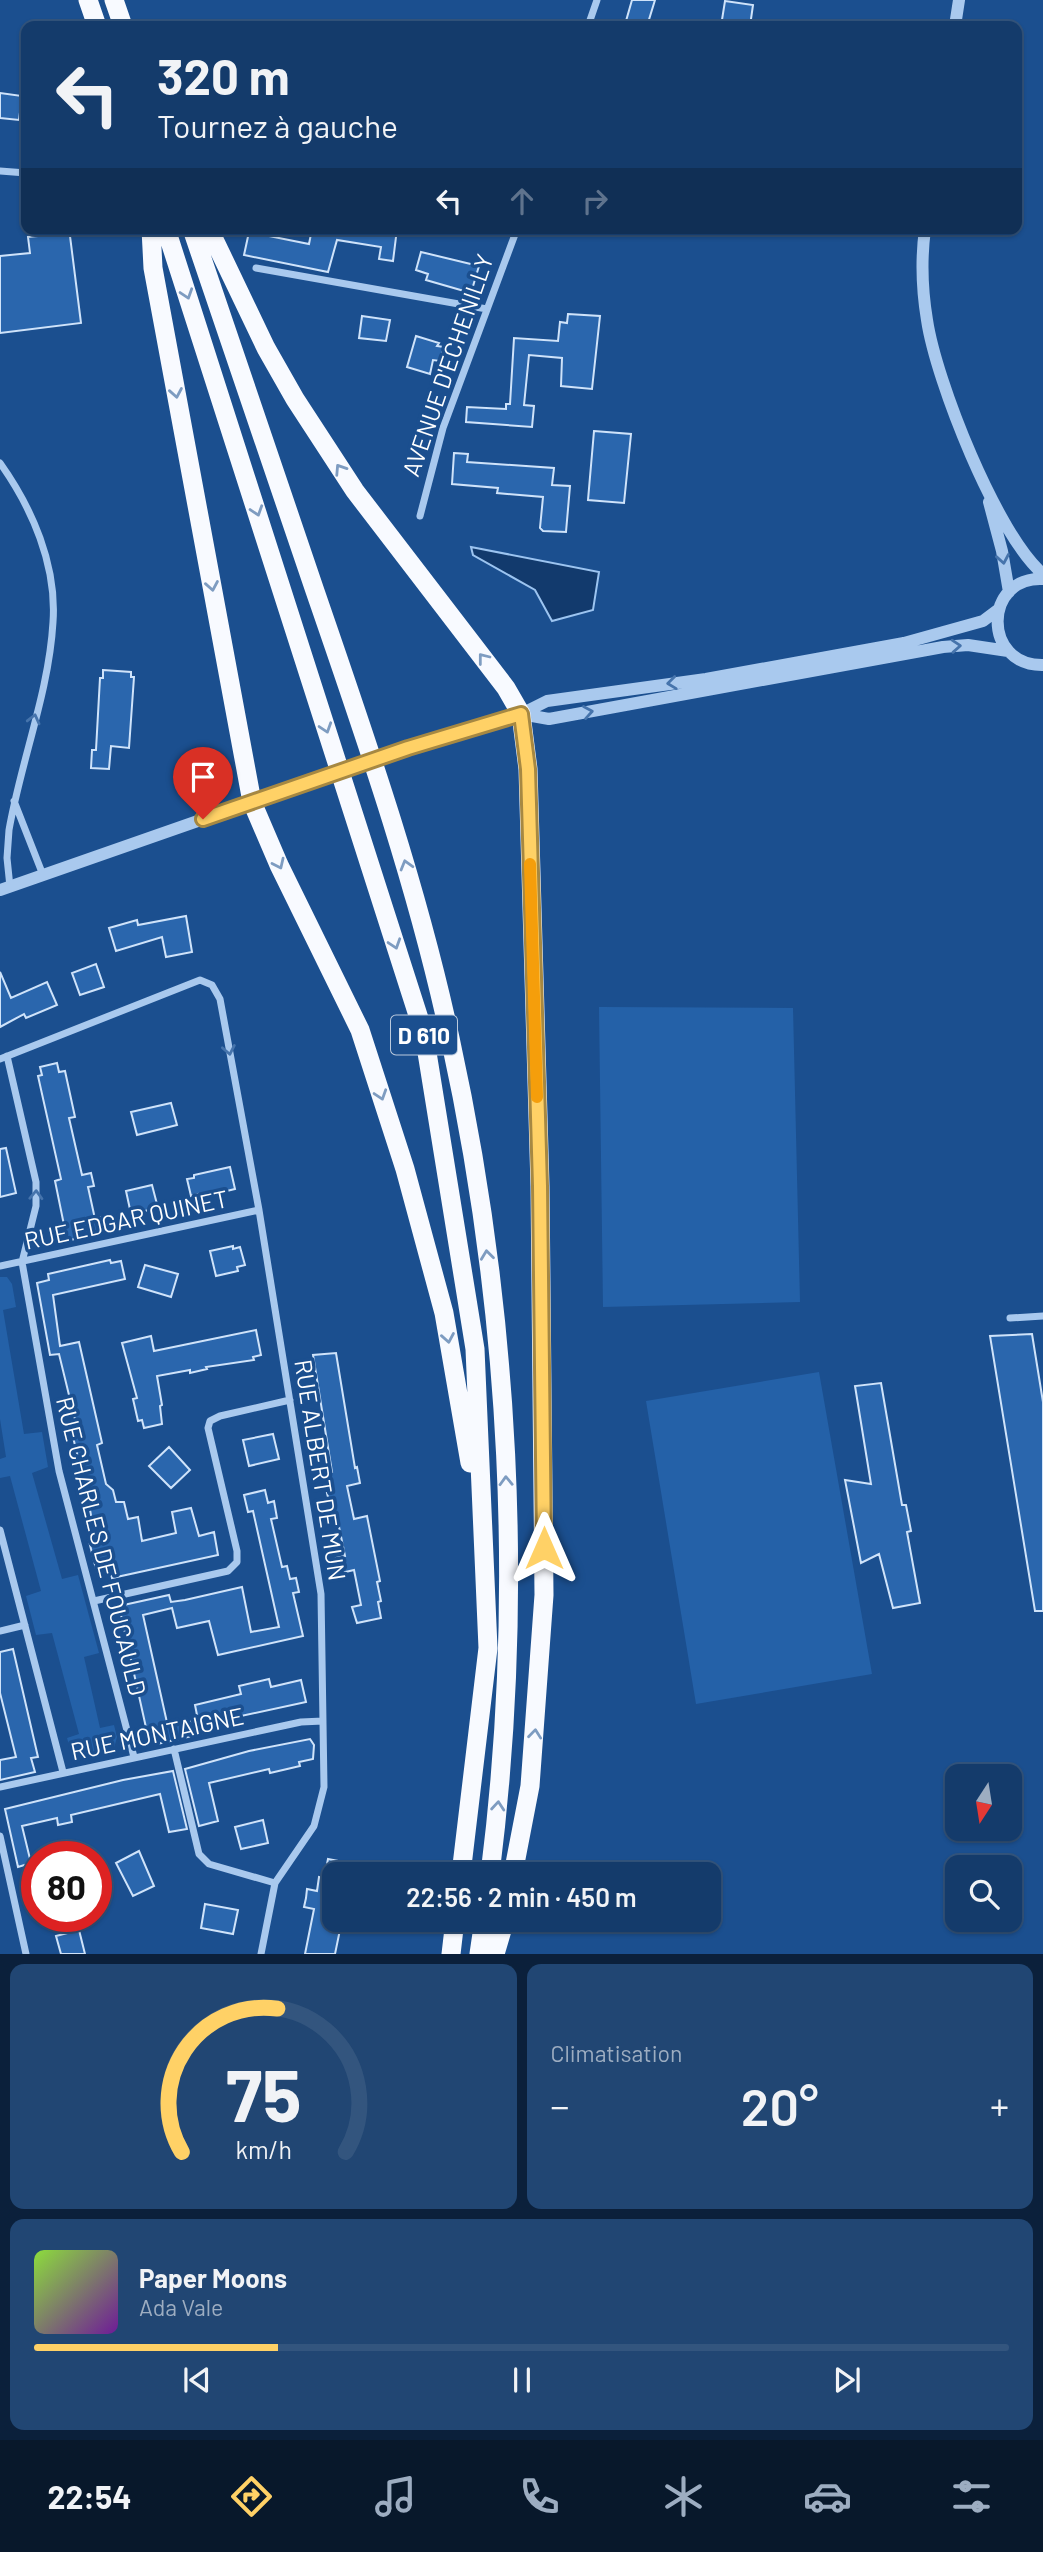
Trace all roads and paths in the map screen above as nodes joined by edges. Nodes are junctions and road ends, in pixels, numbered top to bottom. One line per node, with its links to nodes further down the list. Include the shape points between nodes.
1 (88, 0): 5 (highway)
2 (114, 0): 6 (highway)
3 (597, 0): 7 (street)
4 (959, 0): 8 (street)
5 (95, 21)
6 (122, 21)
7 (590, 21)
8 (956, 21)
9 (0, 171): 10 (street)
10 (21, 173)
11 (151, 235): 29 (highway, one-way to 29, via 153,268)
12 (168, 235): 40 (highway, D 610, one-way to 40, via 424,1034 475,1349)
13 (194, 235): 51 (highway, D 610, one-way to 13, via 505,1707 508,1543 499,1358 470,1142 432,959 384,790)
14 (212, 235): 27 (highway, one-way to 14, via 347,480 272,358)
15 (515, 235): 18 (street, AVENUE D'ECHENILLY)
16 (925, 235): 20 (street, via 923,279 936,361)
17 (256, 268): 18 (street)
18 (487, 309): 21 (street, AVENUE D'ECHENILLY, via 439,438)
19 (0, 463): 28 (street, one-way to 19, via 53,621 50,583 36,528 21,492)
20 (982, 478): 22 (street, via 1015,540); 23 (street, one-way to 23)
21 (420, 516)
22 (1043, 577): 23 (street, via 1027,580)
23 (1009, 592): 24 (street)
24 (999, 609): 25 (street, via 998,631); 27 (street, one-way to 27, via 983,621 904,643 706,679 547,701)
25 (1008, 650): 26 (street, via 1026,663); 27 (street, one-way to 25, via 549,719 943,647)
26 (1043, 665)
27 (521, 714): 29 (street, bridge); 52 (highway, one-way to 27, via 530,1786 544,1595 540,1186 528,769)
28 (14, 800): 30 (street); 31 (street)
29 (252, 802): 30 (street); 40 (highway, one-way to 40, via 360,1030 405,1169 444,1313)
30 (43, 875): 31 (street)
31 (5, 888)
32 (4, 1057): 33 (street, RUE ALBERT DE MUN, one-way to 33, via 185,984 200,980 212,985 220,999); 34 (street, RUE CHARLES DE FOUCAULD, one-way to 32, via 36,1206 36,1182)
33 (259, 1210): 34 (street, RUE EDGAR QUINET); 38 (street, RUE ALBERT DE MUN)
34 (22, 1262): 35 (street, RUE EDGAR QUINET); 41 (street, RUE CHARLES DE FOUCAULD, via 59,1471)
35 (0, 1266)
36 (1043, 1316): 37 (street)
37 (1010, 1318)
38 (290, 1400): 41 (street, via 210,1421 237,1562 228,1571); 44 (street, RUE ALBERT DE MUN, via 321,1594)
39 (0, 1530): 42 (street)
40 (484, 1543): 50 (highway, D 610, via 488,1648)
41 (94, 1601): 46 (street, RUE CHARLES DE FOUCAULD)
42 (25, 1625): 43 (street); 47 (street)
43 (0, 1631)
44 (323, 1721): 45 (street, RUE MONTAIGNE); 53 (street, RUE ALBERT DE MUN, via 324,1787 314,1826)
45 (174, 1749): 46 (street, RUE MONTAIGNE); 53 (street, via 200,1854 209,1864)
46 (134, 1757): 47 (street, RUE MONTAIGNE)
47 (63, 1772): 48 (street, RUE MONTAIGNE)
48 (0, 1787)
49 (0, 1836): 57 (street)
50 (462, 1862)
51 (492, 1862)
52 (515, 1862)
53 (275, 1883): 58 (street, RUE ALBERT DE MUN)
54 (454, 1932): 59 (highway)
55 (482, 1932): 60 (highway)
56 (501, 1932): 61 (highway)
57 (26, 1954)
58 (261, 1954)
59 (451, 1954)
60 (479, 1954)
61 (495, 1954)

